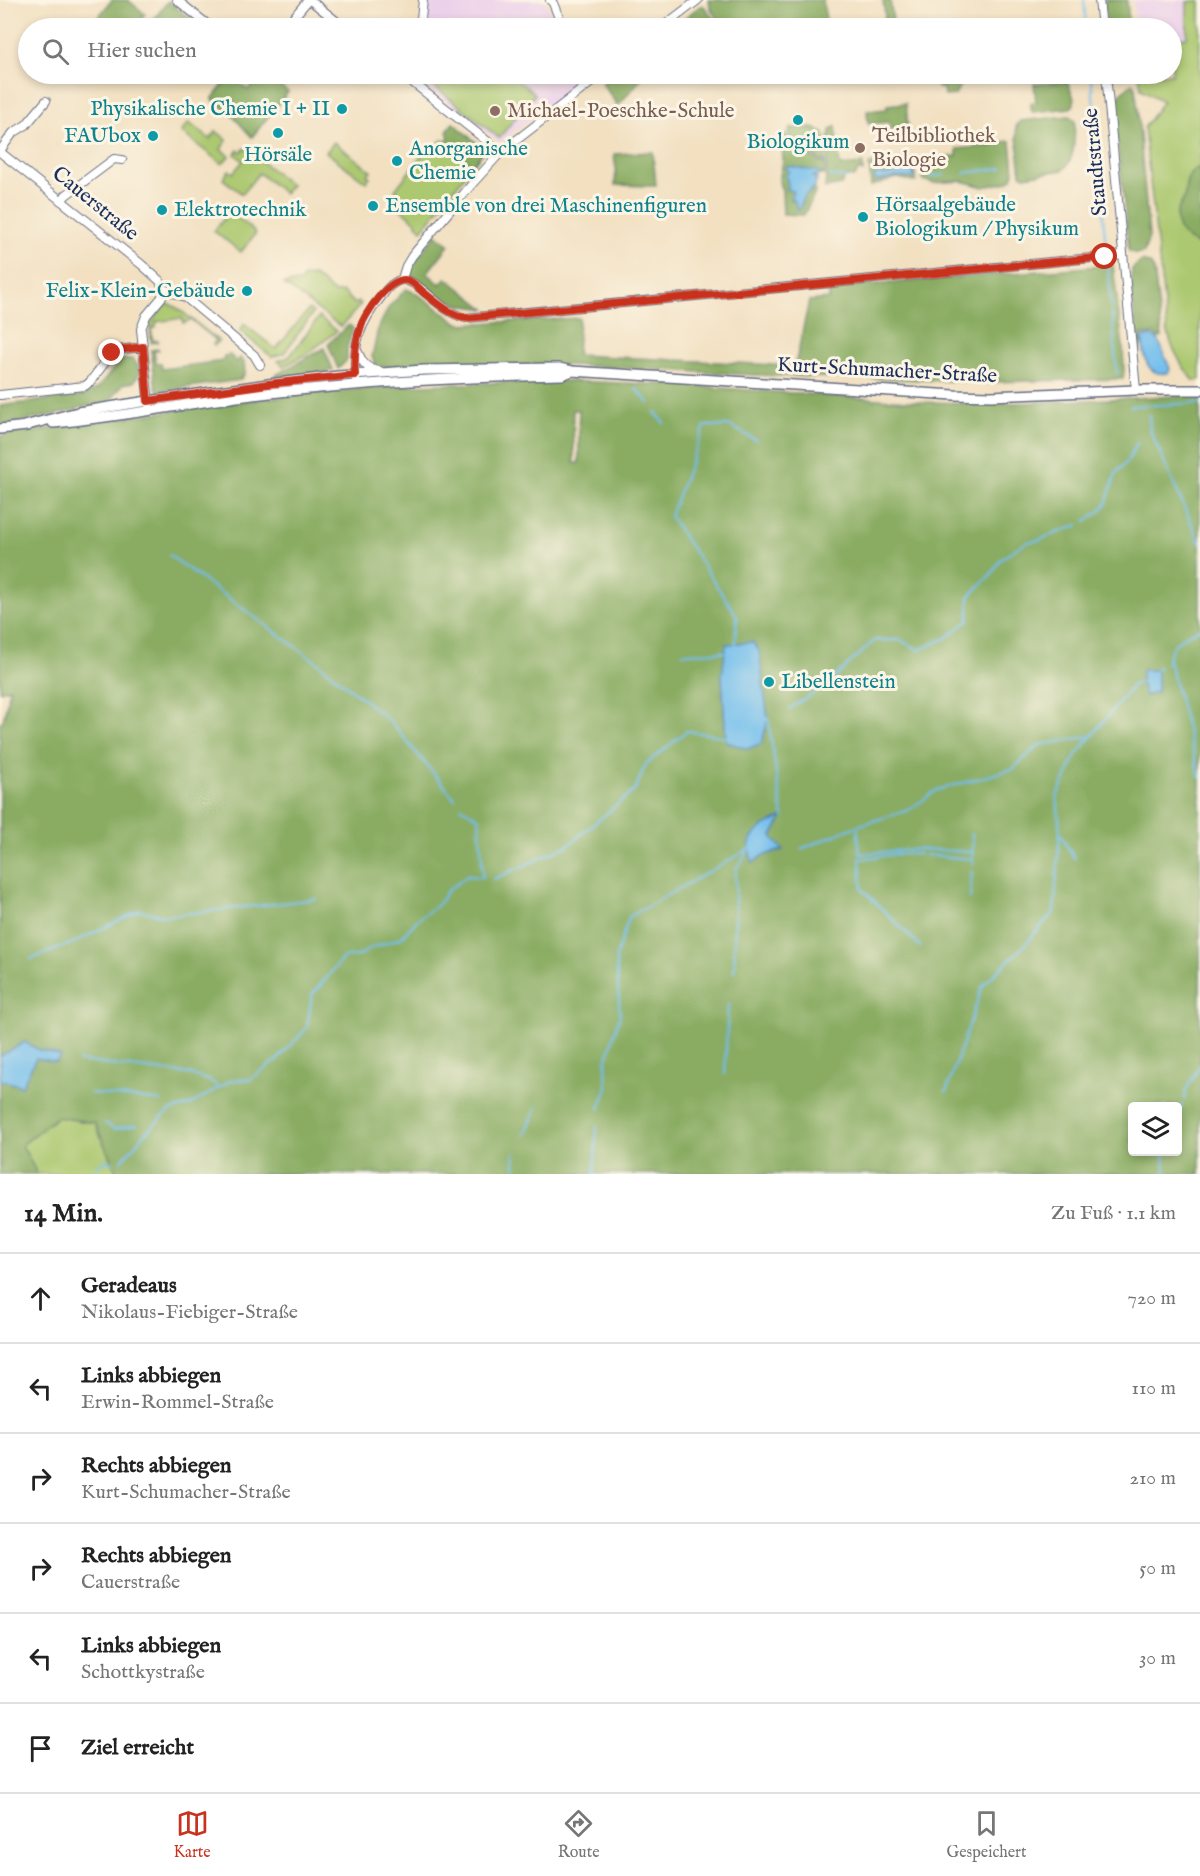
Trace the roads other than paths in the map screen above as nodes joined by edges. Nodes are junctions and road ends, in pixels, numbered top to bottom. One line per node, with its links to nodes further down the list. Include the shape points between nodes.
1 (177, 0): 7 (street)
2 (309, 0): 8 (street); 9 (street)
3 (423, 0): 10 (street)
4 (550, 0): 11 (street)
5 (698, 0): 12 (street)
6 (1099, 0): 13 (street)
7 (200, 18)
8 (294, 18)
9 (332, 18)
10 (421, 18)
11 (559, 18)
12 (674, 18)
13 (1101, 18)
14 (416, 84): 19 (street)
15 (587, 84): 19 (street)
16 (1107, 84): 22 (street, Staudtstraße)
17 (46, 101): 18 (street)
18 (0, 151): 21 (street, Cauerstraße)
19 (501, 152): 23 (street, via 412,256)
20 (122, 160): 21 (street, via 114,159)
21 (62, 201): 24 (street, Cauerstraße, via 150,272)
22 (1123, 255): 23 (street, via 466,318 455,315); 31 (street, Staudtstraße)
23 (402, 279): 26 (street, via 393,282 369,311 360,327)
24 (163, 289): 25 (street, via 162,297 142,322); 27 (street, Cauerstraße, via 184,297 254,355)
25 (143, 347): 33 (street, via 112,353 85,386); 34 (street)
26 (356, 347): 29 (street, via 371,370); 30 (street)
27 (260, 365)
28 (572, 371): 29 (main road, Kurt-Schumacher-Straße, via 505,368); 30 (main road, Kurt-Schumacher-Straße, via 562,375); 31 (main road, Kurt-Schumacher-Straße, via 954,395)
29 (389, 373): 30 (main road, Kurt-Schumacher-Straße)
30 (356, 380): 34 (main road, Kurt-Schumacher-Straße, via 268,384)
31 (1136, 390): 32 (main road, Kurt-Schumacher-Straße)
32 (1200, 390)
33 (0, 395)
34 (149, 405): 35 (main road, Kurt-Schumacher-Straße, via 64,422)
35 (0, 429)

